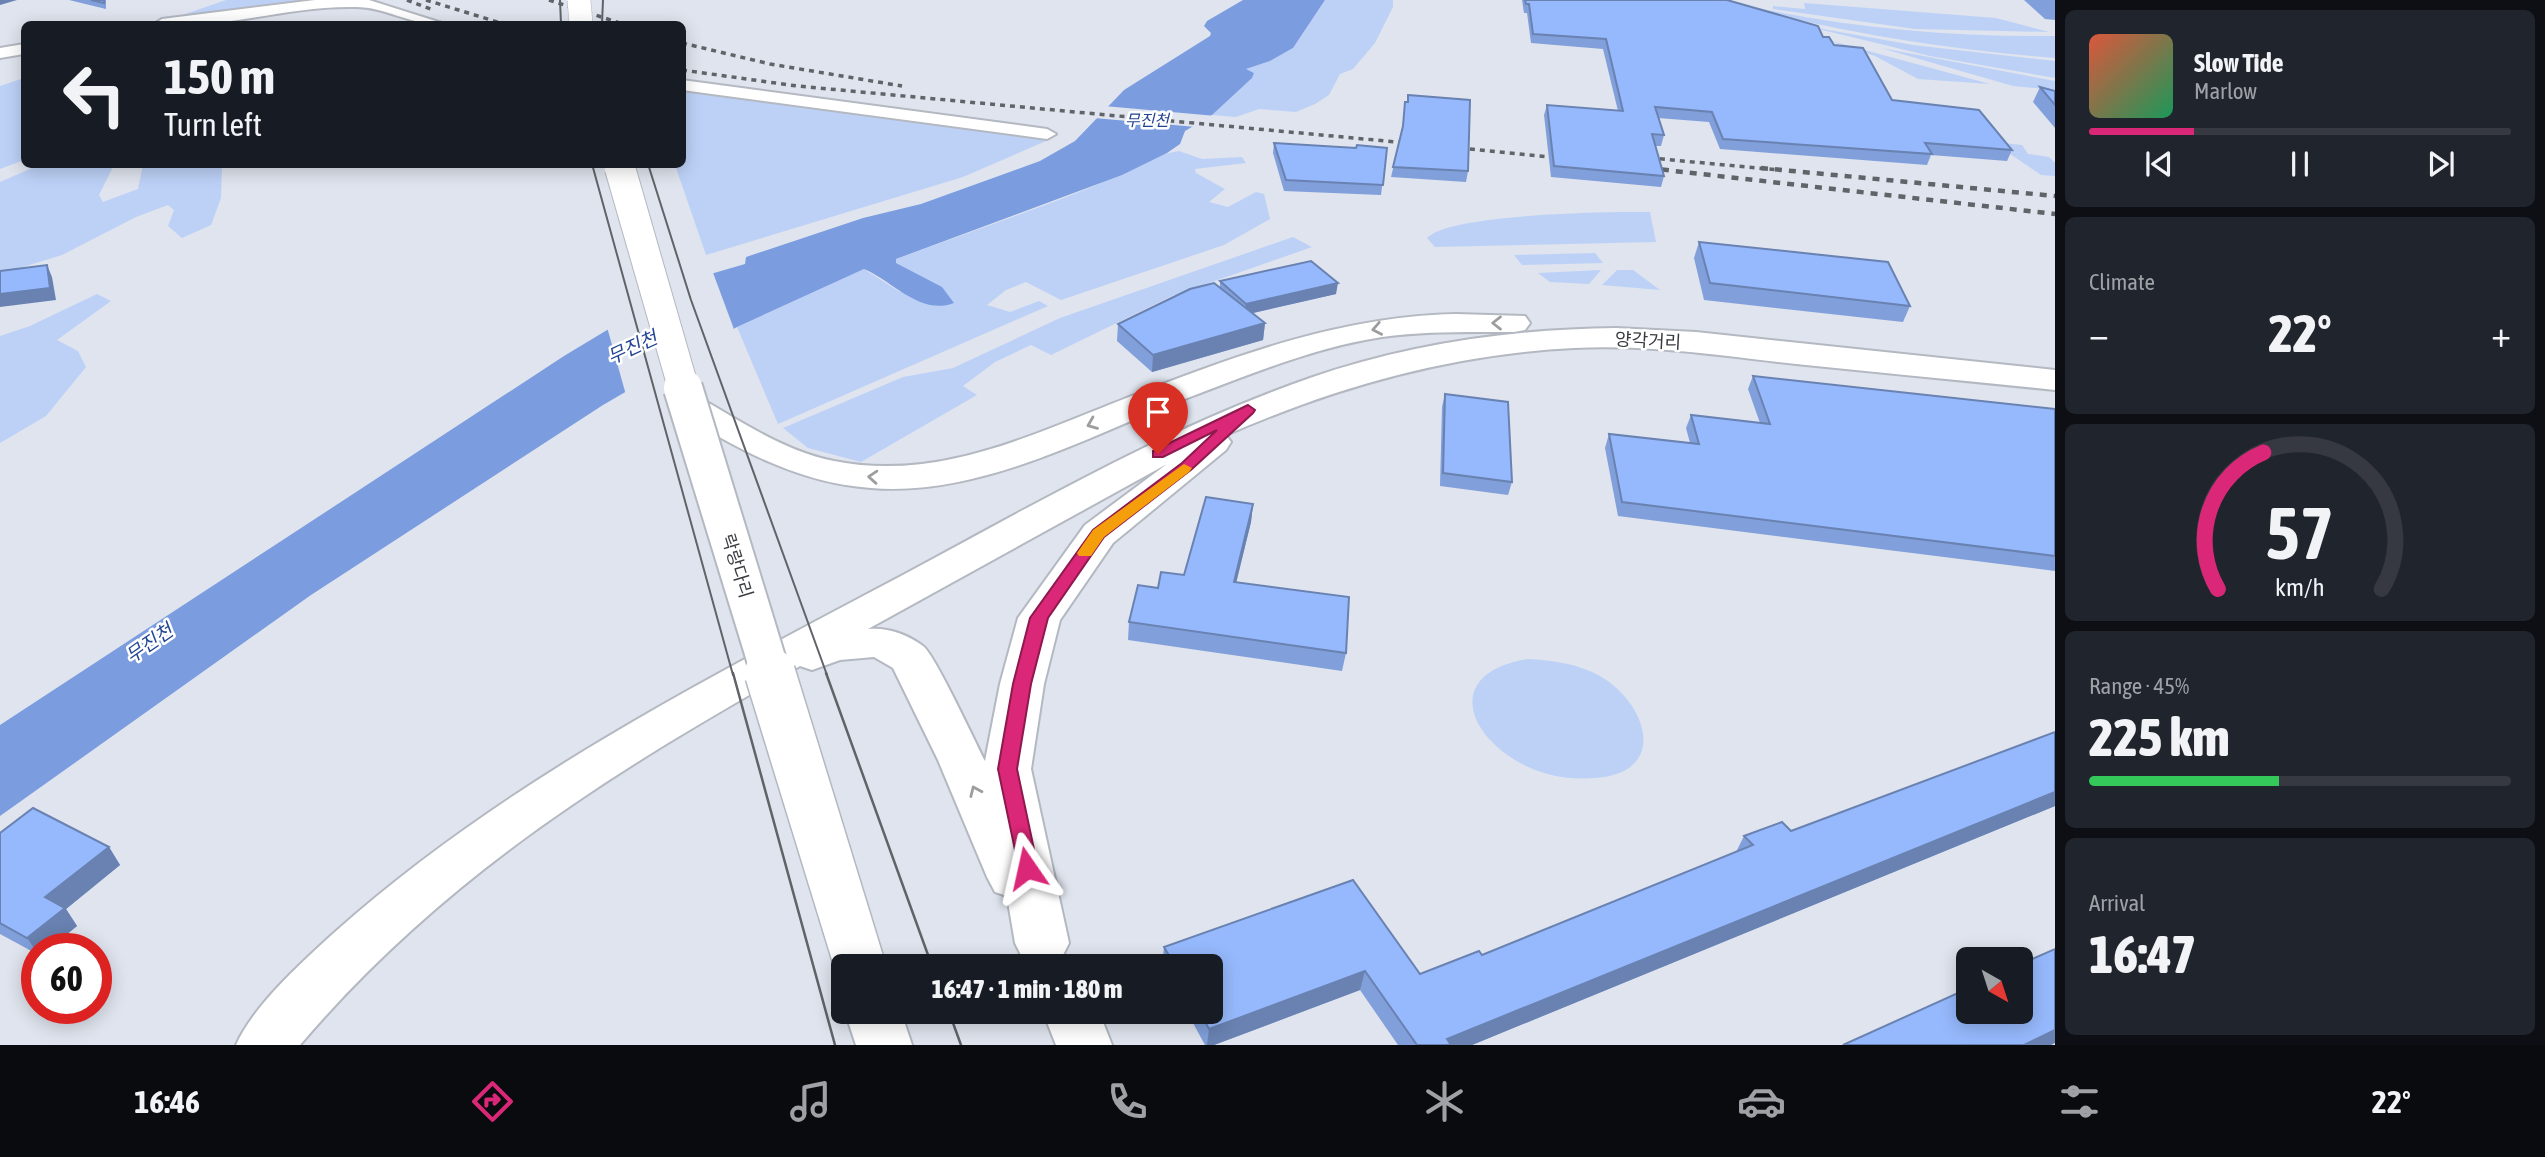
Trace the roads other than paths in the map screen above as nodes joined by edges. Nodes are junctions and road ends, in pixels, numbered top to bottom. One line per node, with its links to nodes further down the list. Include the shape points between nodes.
1 (579, 0): 4 (main road, bridge)
2 (185, 21): 3 (street, via 360,2)
3 (426, 21)
4 (581, 21)
5 (21, 50): 6 (street)
6 (0, 53)
7 (686, 86): 8 (street)
8 (1047, 134)
9 (620, 168): 12 (main road, 락랑다리, bridge)
10 (1637, 338): 11 (main road, 양각거리); 12 (main road, one-way to 12, via 1537,323 1395,326 1320,343 1138,406 994,463 922,477 877,478 810,466); 13 (main road, 양각거리, via 1541,340 1472,348 1374,369)
11 (2055, 380)
12 (688, 405): 15 (main road, 락랑다리, bridge)
13 (1248, 410): 14 (main road, 양각거리, via 1136,465); 16 (main road, via 1187,466 1099,534 1039,618 1007,769)
14 (712, 695): 16 (main road, one-way to 14, via 910,658 881,642 834,646); 19 (main road, via 594,766 451,865 374,928 293,1008)
15 (856, 954)
16 (1047, 954)
17 (877, 1024): 20 (main road)
18 (1075, 1024): 21 (main road)
19 (264, 1045)
20 (884, 1045)
21 (1084, 1045)

